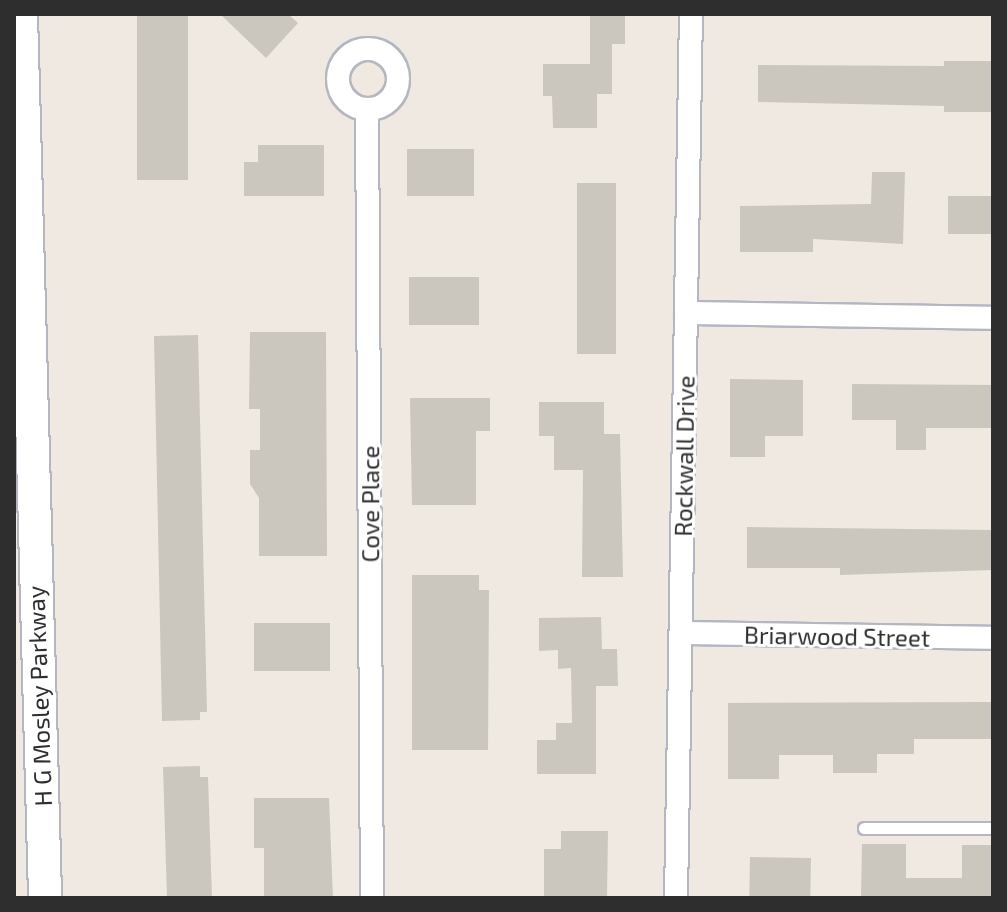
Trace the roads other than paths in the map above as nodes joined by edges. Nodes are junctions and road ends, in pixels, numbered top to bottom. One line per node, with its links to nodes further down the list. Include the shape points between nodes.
1 (21, 14): 10 (main road, H G Mosley Parkway)
2 (691, 14): 4 (street, Rockwall Drive)
3 (367, 109): 11 (street, Cove Place)
4 (686, 313): 5 (street); 6 (street, Rockwall Drive)
5 (993, 318)
6 (681, 633): 7 (street, Briarwood Street); 12 (street, Rockwall Drive)
7 (993, 638)
8 (864, 828): 9 (lane)
9 (993, 828)
10 (45, 898)
11 (372, 898)
12 (676, 898)

